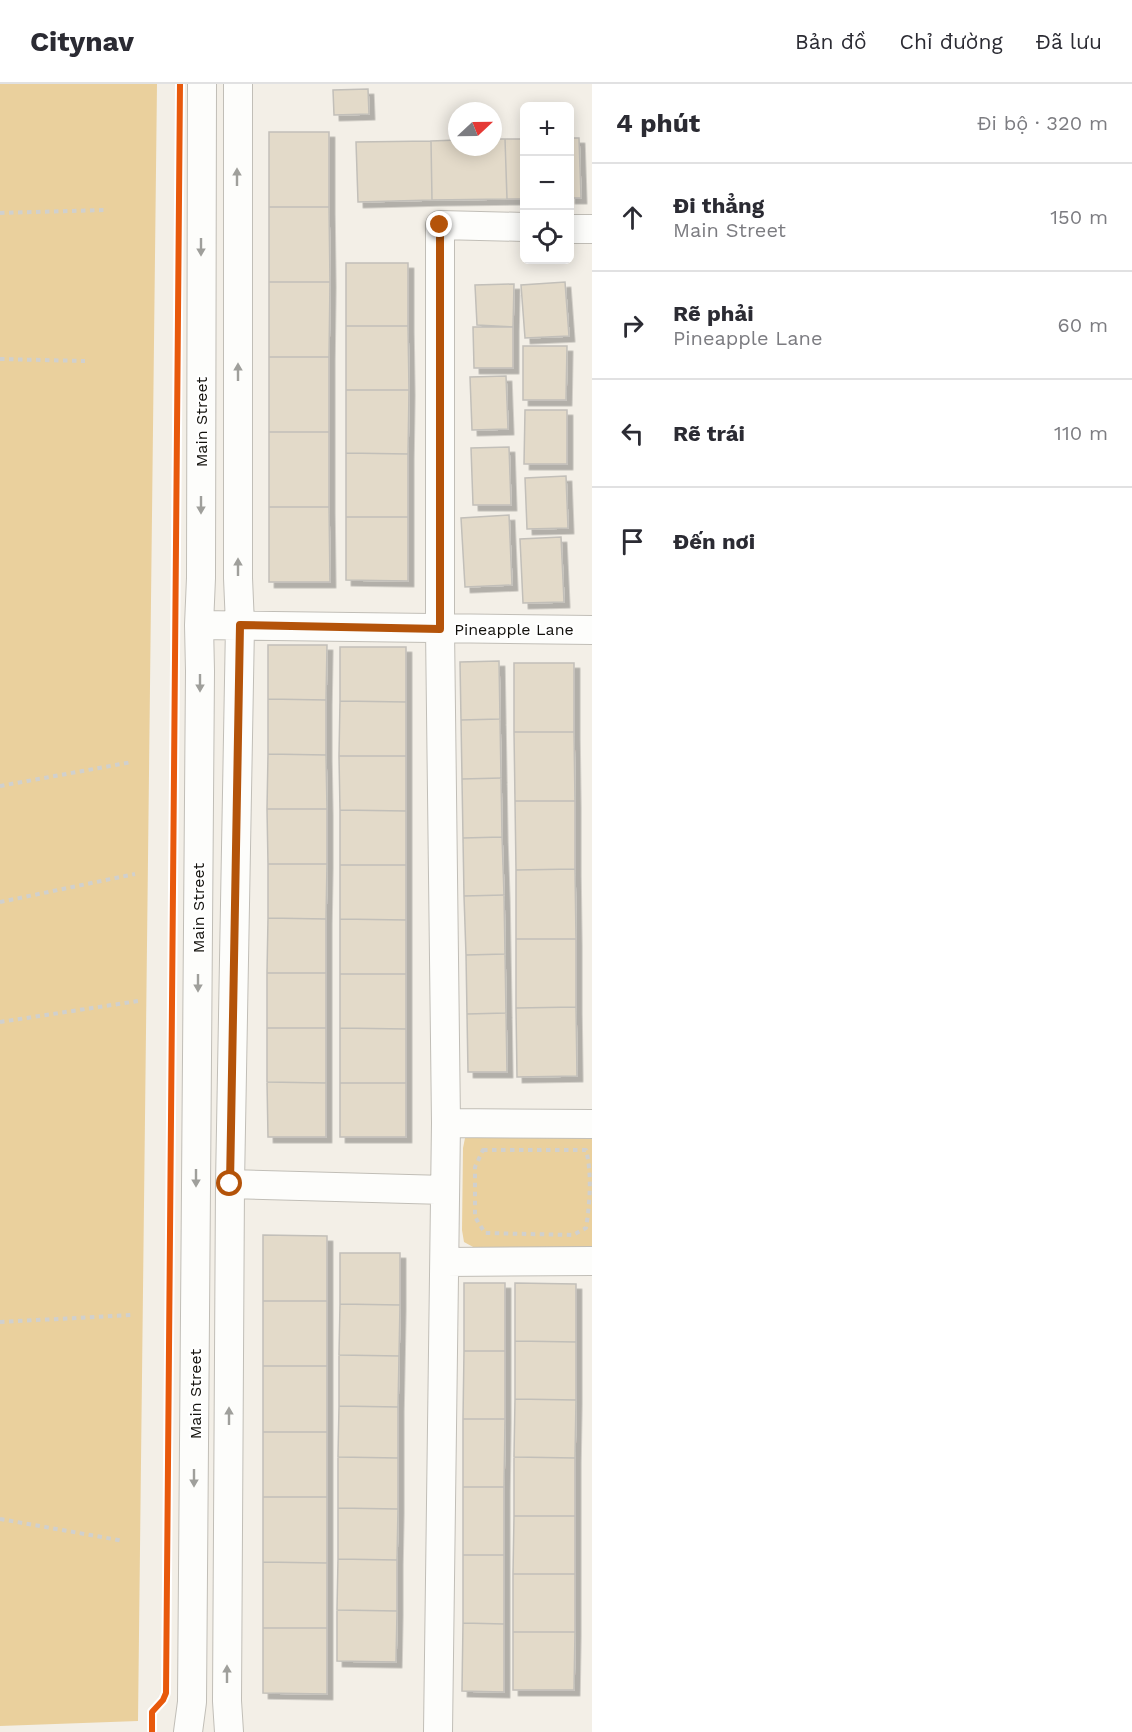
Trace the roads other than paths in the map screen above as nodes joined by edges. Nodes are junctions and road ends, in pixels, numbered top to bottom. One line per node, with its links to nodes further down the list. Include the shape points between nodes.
1 (202, 84): 6 (street, Main Street, one-way to 6)
2 (238, 84): 7 (street, Main Street, one-way to 2, via 238,578)
3 (520, 227): 8 (street, via 440,225)
4 (574, 229): 5 (street)
5 (592, 229)
6 (199, 625): 7 (street, Pineapple Lane); 16 (street, Main Street, one-way to 16, via 192,1690)
7 (248, 625): 8 (street, Pineapple Lane); 12 (street, Main Street)
8 (440, 629): 9 (street, Pineapple Lane); 10 (street)
9 (592, 630)
10 (446, 1123): 11 (street); 13 (street)
11 (592, 1124)
12 (230, 1184): 13 (street); 17 (street, Main Street, one-way to 12)
13 (445, 1190): 15 (street)
14 (592, 1261): 15 (street)
15 (445, 1262): 18 (street)
16 (188, 1732)
17 (229, 1732)
18 (438, 1732)

